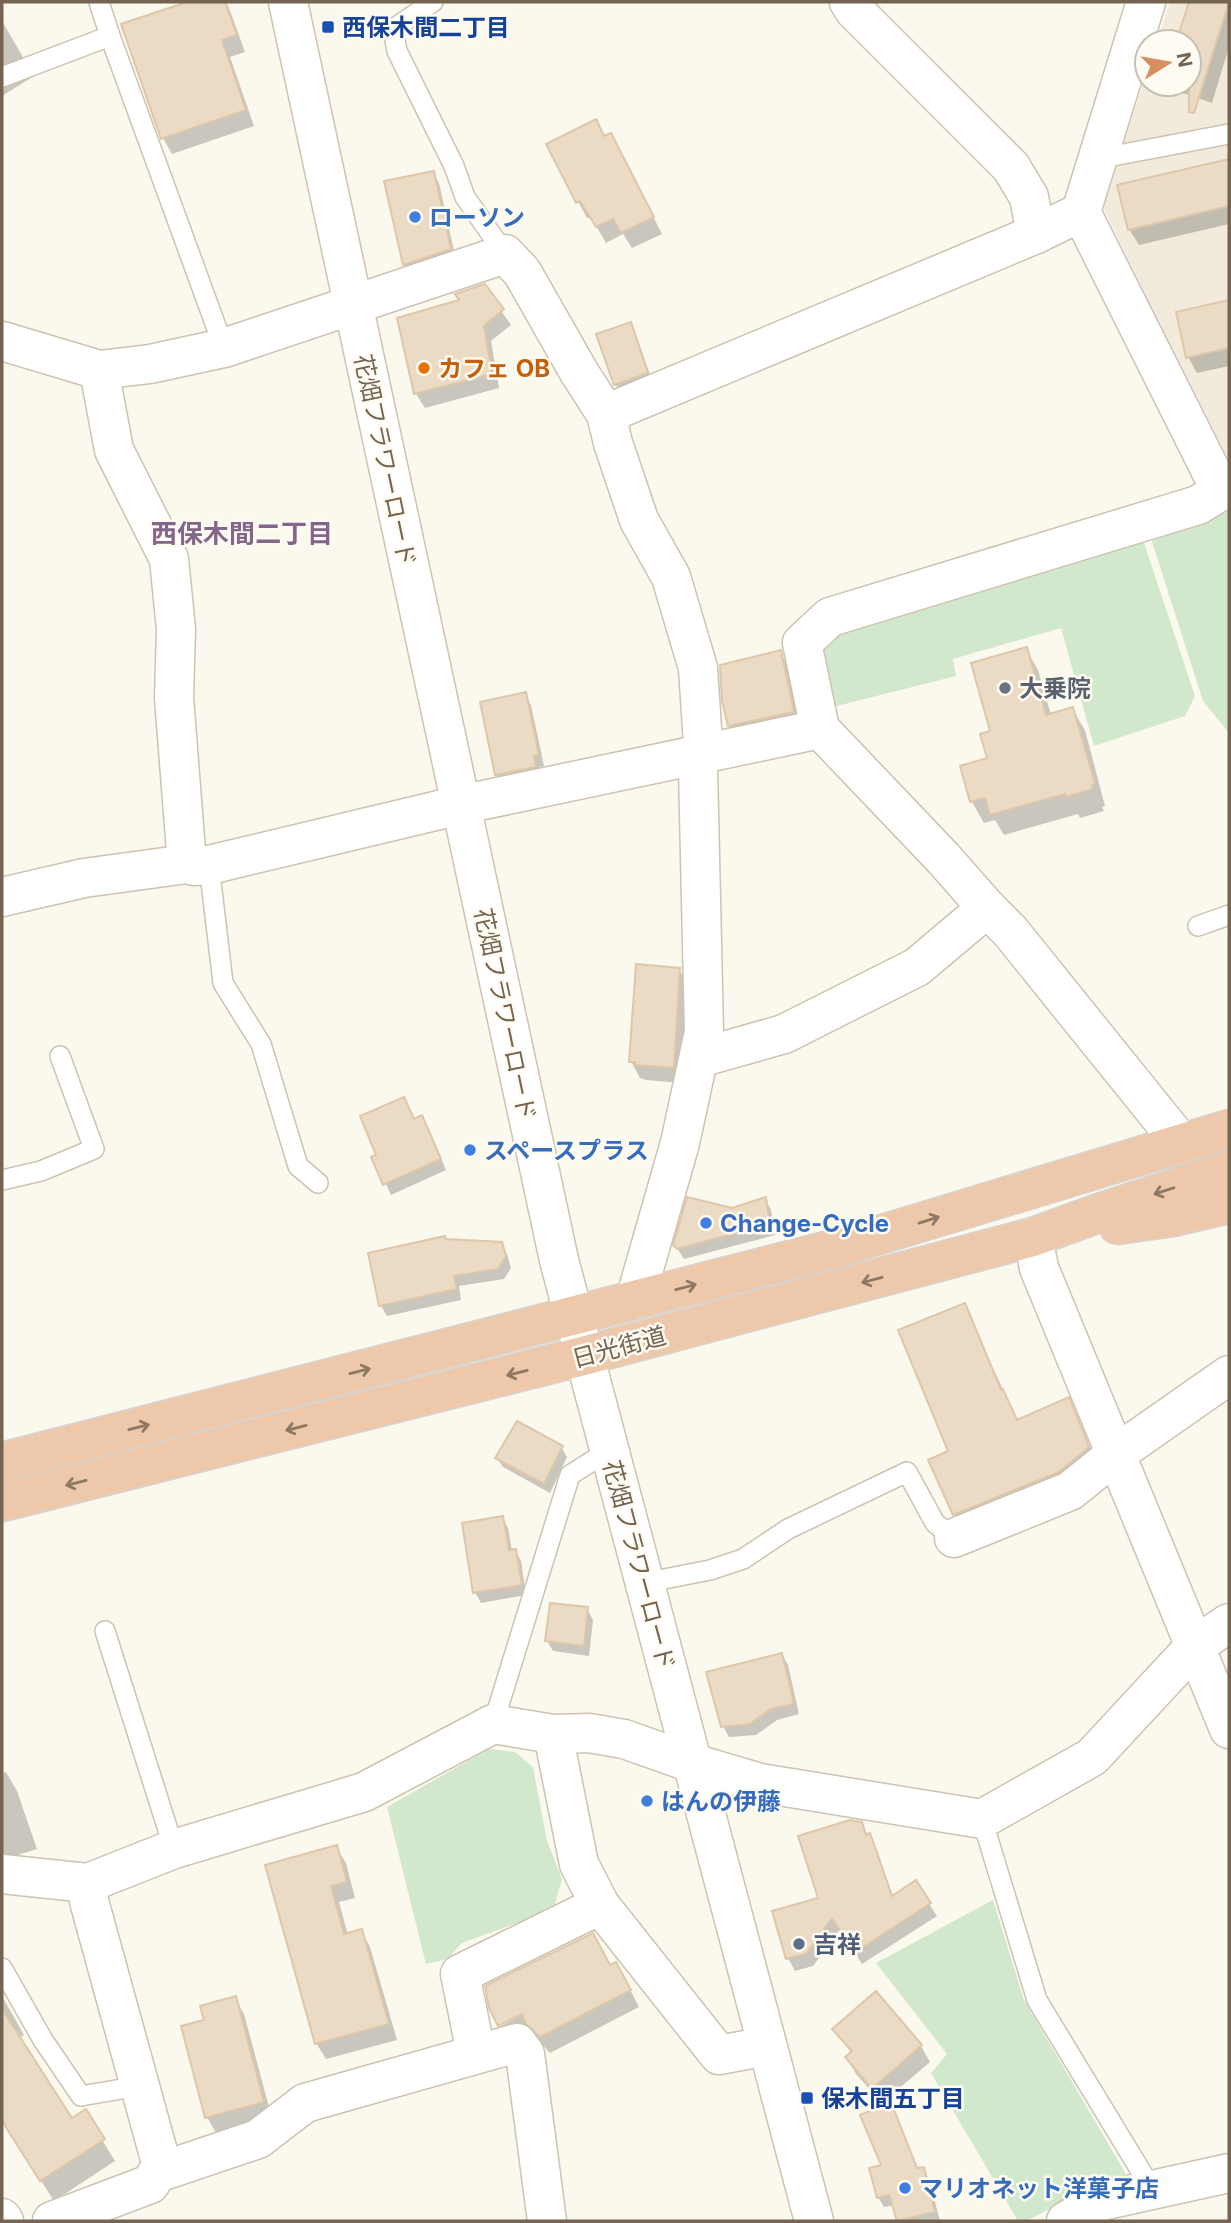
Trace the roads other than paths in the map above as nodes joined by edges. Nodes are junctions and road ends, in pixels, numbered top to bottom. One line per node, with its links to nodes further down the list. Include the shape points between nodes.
1 (99, 2): 6 (lane)
2 (288, 2): 13 (street, 花畑フラワーロード)
3 (433, 2): 12 (lane, via 393,29 397,51 465,197)
4 (849, 2): 11 (street, via 1011,167 1029,197)
5 (1146, 2): 9 (street)
6 (110, 37): 7 (lane); 15 (lane)
7 (2, 77)
8 (1228, 130): 9 (lane)
9 (1097, 159): 10 (street)
10 (1081, 212): 11 (street); 18 (street)
11 (1036, 234): 17 (street)
12 (505, 254): 13 (street); 17 (street, via 533,289)
13 (352, 303): 15 (street); 21 (street, 花畑フラワーロード)
14 (2, 341): 16 (street)
15 (224, 348): 16 (street)
16 (99, 370): 22 (street, via 114,450 169,558 176,629 174,698)
17 (606, 414): 20 (street, via 639,520 671,576 698,668)
18 (1225, 489): 19 (street, via 1198,505 830,617 802,643)
19 (820, 729): 20 (street); 24 (street)
20 (701, 756): 21 (street); 28 (street, via 704,1032)
21 (460, 805): 22 (street); 37 (street, 花畑フラワーロード)
22 (198, 865): 23 (street, via 84,878); 33 (lane, via 223,983 261,1044 298,1166)
23 (2, 897)
24 (987, 908): 28 (street, via 917,967 784,1034); 30 (street)
25 (1229, 915): 26 (lane)
26 (1198, 926)
27 (60, 1056): 32 (lane, via 94,1149 41,1171)
28 (699, 1058): 36 (street)
29 (1229, 1129): 30 (highway, 日光街道)
30 (1181, 1143): 36 (highway, 日光街道, one-way to 30, via 832,1249)
31 (1229, 1170): 35 (highway, 日光街道, one-way to 35)
32 (2, 1180)
33 (318, 1183)
34 (1229, 1205): 35 (highway)
35 (1033, 1237): 38 (highway, 日光街道, one-way to 38); 41 (street, via 1039,1268)
36 (635, 1300): 37 (highway, 日光街道)
37 (572, 1316): 38 (street, 花畑フラワーロード); 42 (highway, 日光街道, one-way to 37)
38 (583, 1356): 40 (street, 花畑フラワーロード); 43 (highway, 日光街道, one-way to 43)
39 (1229, 1375): 41 (street)
40 (608, 1451): 45 (street, 花畑フラワーロード); 49 (lane, via 570,1475)
41 (1116, 1454): 44 (street, via 1070,1491); 48 (street)
42 (2, 1462)
43 (2, 1502)
44 (954, 1538): 45 (lane, via 935,1522 907,1472 788,1530 743,1559)
45 (644, 1583): 52 (street, 花畑フラワーロード)
46 (1229, 1623): 48 (street)
47 (105, 1631): 54 (lane)
48 (1195, 1646): 50 (street); 53 (street, via 1092,1756)
49 (493, 1724): 51 (street); 54 (street, via 364,1792)
50 (1229, 1729)
51 (553, 1734): 52 (street, via 589,1733 624,1739); 57 (street, via 579,1864)
52 (692, 1763): 53 (street, via 760,1783); 59 (street, 花畑フラワーロード)
53 (982, 1819): 64 (lane, via 1037,2000)
54 (174, 1849): 56 (street)
55 (2, 1874): 56 (street)
56 (88, 1883): 61 (street)
57 (600, 1905): 59 (street, via 719,2055); 60 (street, via 460,1974)
58 (2, 1968): 61 (lane, via 81,2096)
59 (767, 2046): 67 (street, 花畑フラワーロード)
60 (476, 2053): 62 (street, via 305,2102 258,2140); 66 (street, via 517,2043 525,2054)
61 (139, 2085): 62 (street)
62 (163, 2170): 65 (street, via 150,2184)
63 (1229, 2174): 64 (street)
64 (1153, 2191): 68 (street, via 1102,2202)
65 (52, 2221)
66 (547, 2221)
67 (814, 2221)
68 (1066, 2221)

